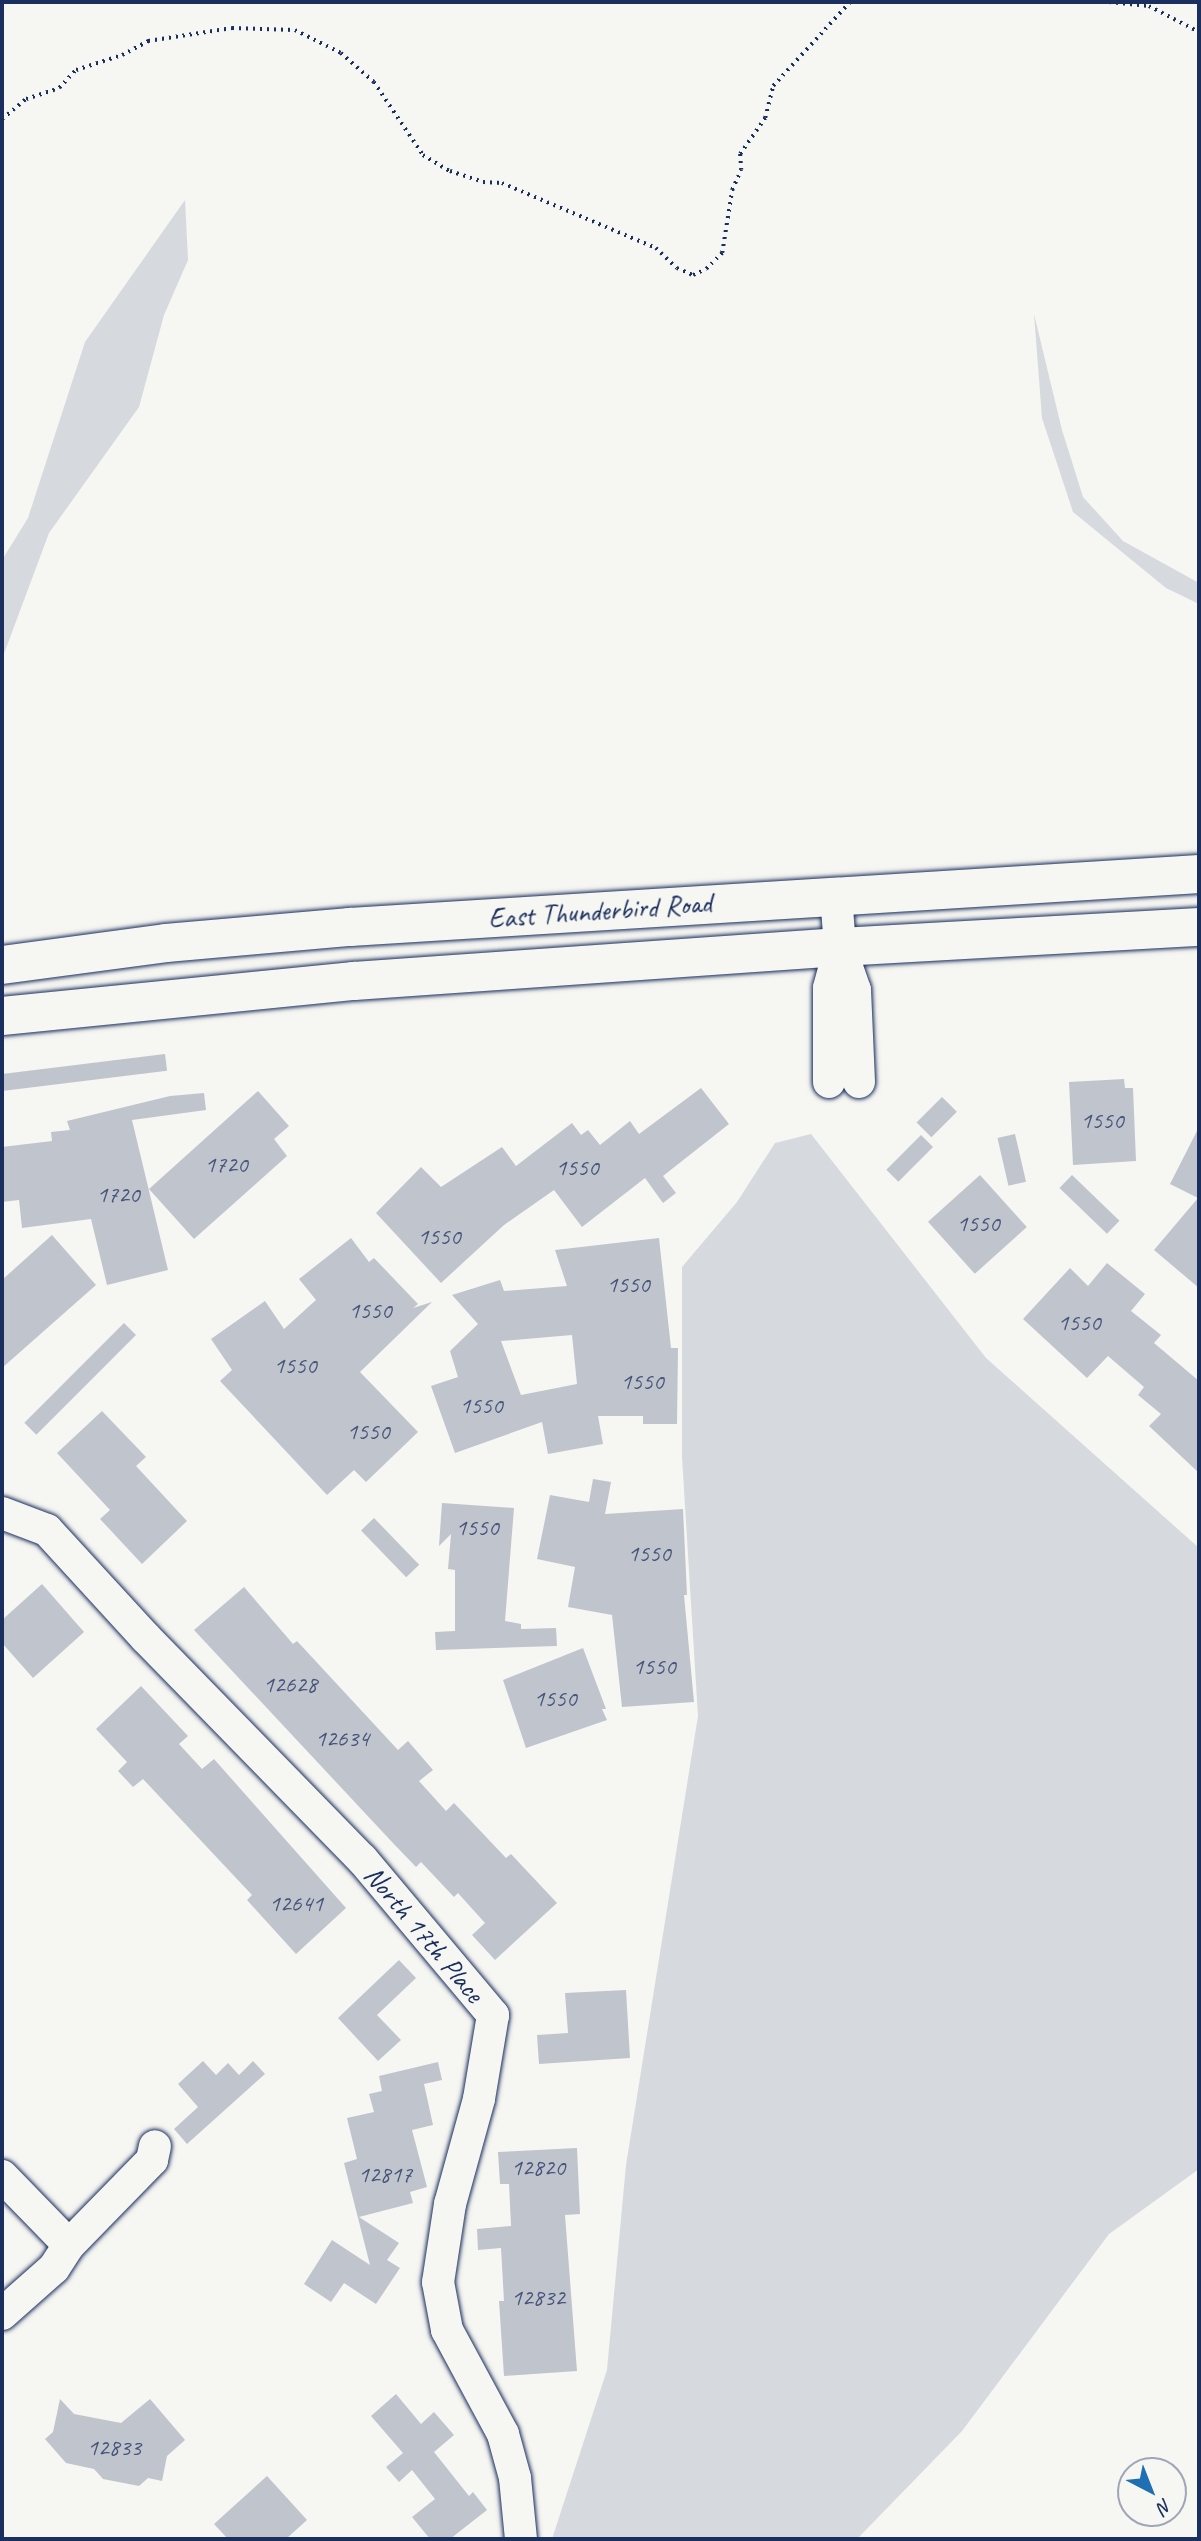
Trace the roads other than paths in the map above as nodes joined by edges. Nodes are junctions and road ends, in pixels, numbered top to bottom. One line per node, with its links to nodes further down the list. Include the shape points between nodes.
1 (1199, 874): 2 (main road, East Thunderbird Road)
2 (836, 895): 4 (street); 5 (main road, East Thunderbird Road, via 350,927 166,943)
3 (1199, 927): 4 (main road, East Thunderbird Road)
4 (840, 947): 6 (main road, East Thunderbird Road, via 354,981); 7 (street, via 855,990)
5 (2, 965)
6 (2, 1016)
7 (844, 1082)
8 (2, 1513): 10 (street, North 17th Place, via 47,1530)
9 (2, 1533): 10 (street, via 37,1547)
10 (62, 1550): 15 (street, North 17th Place, via 362,1859 493,2015 479,2099 450,2204 438,2282 447,2330 503,2434 515,2478)
11 (155, 2146): 13 (street, via 152,2160)
12 (2, 2176): 13 (street)
13 (69, 2245): 14 (street, via 54,2268)
14 (2, 2314)
15 (521, 2539)

